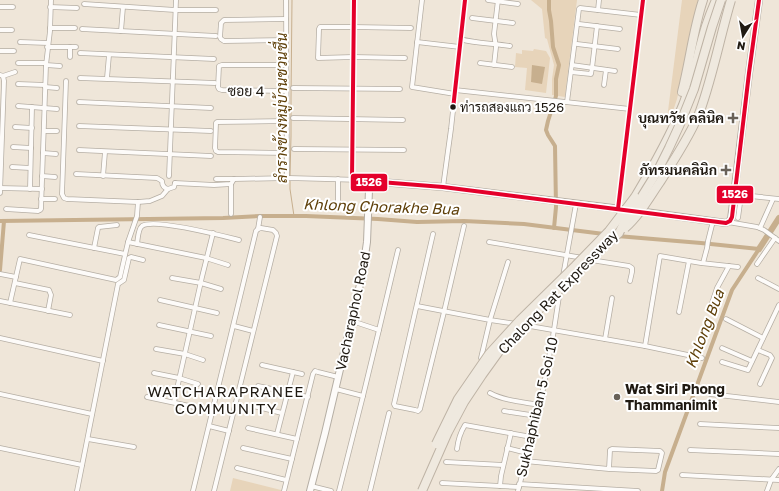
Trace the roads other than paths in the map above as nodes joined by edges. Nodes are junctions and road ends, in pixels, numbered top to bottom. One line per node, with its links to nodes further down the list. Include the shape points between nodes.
1 (51, 0): 22 (street)
2 (176, 0): 25 (street)
3 (286, 0): 30 (street)
4 (354, 0): 36 (street)
5 (422, 0): 50 (street)
6 (460, 0): 7 (street)
7 (465, 0): 47 (street)
8 (488, 0): 17 (street)
9 (600, 0): 27 (street)
10 (644, 0): 28 (street)
11 (703, 0): 109 (highway)
12 (716, 0): 109 (highway, Chalong Rat Expressway)
13 (721, 0): 171 (highway, Chalong Rat Expressway, bridge, via 694,89 680,124 657,172)
14 (731, 0): 35 (highway, bridge)
15 (734, 0): 35 (highway, bridge)
16 (759, 0): 165 (main road, via 732,217)
17 (497, 1): 19 (street); 31 (street)
18 (84, 4): 23 (street)
19 (518, 4)
20 (0, 7): 21 (street)
21 (13, 7)
22 (50, 7): 24 (street); 37 (street)
23 (123, 7): 25 (street); 44 (street)
24 (77, 8)
25 (175, 10): 26 (street); 45 (street)
26 (216, 10)
27 (598, 10): 28 (street); 74 (street, via 579,9)
28 (641, 15): 105 (street)
29 (472, 18): 31 (street)
30 (286, 19): 48 (street); 48 (street, via 224,20 220,37 224,41)
31 (495, 21): 32 (street); 51 (street)
32 (513, 24)
33 (579, 24): 34 (street)
34 (597, 26): 41 (street); 58 (street)
35 (723, 26): 171 (highway, bridge, via 694,126 650,197)
36 (353, 27): 39 (street); 65 (street); 65 (street, via 320,27 318,58)
37 (50, 28): 38 (street); 53 (street)
38 (75, 28)
39 (411, 28)
40 (82, 29): 44 (street)
41 (620, 29)
42 (0, 30): 43 (street)
43 (12, 30)
44 (121, 31): 45 (street)
45 (175, 34): 46 (street); 66 (street)
46 (216, 36)
47 (460, 39): 51 (street); 57 (street)
48 (286, 40): 72 (street)
49 (20, 42): 53 (street)
50 (417, 42): 57 (street); 96 (street, via 412,87)
51 (496, 43): 54 (street); 73 (street)
52 (577, 44): 58 (street)
53 (48, 45): 55 (street); 71 (street)
54 (510, 46)
55 (70, 47): 56 (street); 64 (street)
56 (76, 47)
57 (460, 47): 96 (street)
58 (594, 47): 59 (street); 77 (street)
59 (618, 50)
60 (0, 51): 61 (street)
61 (14, 51)
62 (80, 53): 63 (street)
63 (109, 55): 66 (street); 84 (street)
64 (70, 57)
65 (353, 57): 67 (street); 93 (street)
66 (174, 58): 68 (street); 86 (street)
67 (405, 58)
68 (214, 59)
69 (18, 62): 71 (street)
70 (480, 63): 73 (street)
71 (46, 64): 75 (street); 90 (street)
72 (286, 65): 95 (street); 95 (street, ซอย 4, via 222,65 219,66 218,77 218,87 222,90)
73 (494, 65): 76 (street)
74 (572, 65): 77 (street); 81 (street)
75 (60, 66)
76 (512, 67)
77 (592, 68): 78 (street); 81 (street, via 590,75)
78 (606, 70): 79 (street); 89 (street)
79 (615, 71)
80 (15, 72): 82 (street)
81 (571, 72): 98 (street)
82 (1, 75): 147 (street, via 4,81)
83 (80, 78): 84 (street)
84 (107, 78): 86 (street)
85 (66, 81): 156 (street, via 62,194 64,198)
86 (172, 82): 88 (street); 100 (street)
87 (18, 84): 90 (street)
88 (215, 84)
89 (604, 85)
90 (45, 86): 91 (street); 102 (street)
91 (57, 88)
92 (293, 88): 93 (street)
93 (353, 88): 94 (street); 107 (street)
94 (400, 89)
95 (286, 91): 110 (street)
96 (455, 92): 98 (street); 146 (street)
97 (79, 102): 100 (street)
98 (567, 102): 105 (street)
99 (18, 106): 101 (street)
100 (171, 106): 103 (street); 114 (street)
101 (32, 107): 102 (street); 113 (street)
102 (44, 108): 104 (street); 115 (street)
103 (211, 108)
104 (57, 109)
105 (630, 109): 160 (street)
106 (293, 118): 107 (street)
107 (352, 119): 108 (street); 121 (street)
108 (402, 120)
109 (676, 120): 307 (highway, Chalong Rat Expressway, bridge, via 635,197 609,231 520,320 476,372 458,399)
110 (286, 121): 126 (street); 126 (street, via 217,122 215,148 218,152)
111 (79, 126): 114 (street)
112 (15, 127): 113 (street)
113 (32, 128): 119 (street)
114 (170, 130): 117 (street); 128 (street)
115 (44, 131): 116 (street); 125 (street)
116 (57, 131)
117 (211, 131)
118 (13, 147): 119 (street)
119 (31, 148): 131 (street)
120 (294, 149): 121 (street)
121 (352, 149): 123 (street); 141 (street)
122 (79, 150): 124 (street)
123 (404, 150)
124 (105, 152): 128 (street); 135 (street)
125 (43, 153): 127 (street); 133 (street)
126 (286, 153): 137 (street)
127 (56, 154)
128 (169, 154): 129 (street); 136 (street)
129 (211, 156)
130 (12, 167): 131 (street)
131 (30, 168): 148 (street)
132 (76, 174): 135 (street)
133 (42, 176): 134 (street); 149 (street)
134 (55, 176)
135 (103, 176): 142 (street, via 157,178)
136 (169, 176): 142 (street); 143 (street)
137 (289, 178): 139 (street); 140 (street)
138 (216, 179): 139 (street)
139 (234, 179): 144 (street)
140 (338, 179): 141 (street); 158 (street)
141 (352, 179): 145 (street)
142 (162, 181): 150 (street, via 163,186)
143 (175, 183): 144 (street); 150 (street, via 174,187)
144 (231, 184): 161 (street)
145 (373, 184): 146 (main road, via 380,182); 217 (main road, Vacharaphol Road, via 369,190 364,267)
146 (443, 187): 157 (main road)
147 (0, 188): 148 (street); 151 (street)
148 (30, 188): 149 (street)
149 (42, 189): 152 (street)
150 (168, 189): 156 (street, via 162,196)
151 (0, 193)
152 (42, 199): 153 (street); 159 (street, via 41,209 38,211)
153 (55, 199)
154 (773, 199): 155 (street); 163 (street, via 742,195); 169 (street)
155 (779, 199)
156 (138, 202): 177 (street, via 137,216)
157 (576, 204): 160 (main road); 183 (street, Sukhaphiban 5 Soi 10)
158 (338, 206)
159 (6, 209)
160 (618, 209): 164 (main road)
161 (231, 214)
162 (260, 217): 168 (street)
163 (738, 218)
164 (714, 221): 165 (main road); 188 (street)
165 (728, 222): 169 (street)
166 (117, 225): 180 (street, via 98,228)
167 (464, 226): 212 (street)
168 (258, 229): 219 (street); 223 (street, via 273,230 277,236)
169 (762, 229): 174 (street)
170 (213, 233): 175 (street); 179 (street, via 171,225 146,225 140,230); 184 (street)
171 (619, 233): 308 (highway, Chalong Rat Expressway, bridge, via 500,350 464,402)
172 (433, 234): 207 (street)
173 (29, 235): 180 (street)
174 (774, 237): 176 (street); 189 (street)
175 (239, 240)
176 (779, 241)
177 (128, 242): 179 (street); 182 (street)
178 (489, 242): 183 (street)
179 (137, 244): 184 (street)
180 (94, 248): 182 (street)
181 (398, 250): 220 (street)
182 (125, 254): 194 (street, via 120,277 116,280 20,259)
183 (567, 256): 197 (street, via 629,266 632,268); 221 (street, Sukhaphiban 5 Soi 10)
184 (206, 258): 190 (street); 199 (street)
185 (143, 260): 236 (street, via 129,258 124,280 118,284)
186 (689, 261): 188 (street); 213 (street); 228 (street, via 660,257)
187 (508, 262): 216 (street)
188 (703, 263): 191 (street)
189 (757, 264)
190 (228, 265)
191 (729, 266): 192 (street); 206 (street)
192 (738, 267)
193 (0, 274): 194 (street)
194 (15, 277): 198 (street)
195 (172, 278): 199 (street)
196 (758, 278): 201 (street)
197 (630, 281)
198 (15, 283): 205 (street); 210 (street, via 49,290 51,296)
199 (200, 283): 200 (street); 208 (street)
200 (221, 289)
201 (779, 289)
202 (612, 298): 227 (street)
203 (160, 300): 208 (street)
204 (0, 301): 205 (street)
205 (10, 303): 210 (street)
206 (712, 303)
207 (416, 306): 212 (street); 212 (street, via 394,404 418,411)
208 (195, 307): 211 (street); 222 (street)
209 (779, 307): 226 (street)
210 (48, 311): 214 (street)
211 (217, 312)
212 (444, 312): 216 (street)
213 (679, 312)
214 (70, 315)
215 (726, 319): 226 (street)
216 (490, 320): 221 (street); 233 (street)
217 (352, 322): 220 (street); 243 (main road, Vacharaphol Road)
218 (159, 324): 222 (street)
219 (234, 326): 223 (street); 267 (street)
220 (379, 330): 253 (street)
221 (554, 330): 227 (street); 258 (street, Sukhaphiban 5 Soi 10)
222 (190, 331): 224 (street); 232 (street)
223 (253, 331): 270 (street)
224 (211, 336)
225 (0, 338): 236 (street)
226 (763, 338): 231 (street)
227 (605, 339): 228 (street)
228 (645, 346): 234 (street)
229 (722, 348): 237 (street)
230 (156, 349): 232 (street)
231 (758, 350): 237 (street); 246 (street, via 772,358)
232 (185, 354): 235 (street); 244 (street)
233 (481, 358)
234 (702, 358)
235 (203, 360)
236 (103, 361): 264 (street)
237 (752, 361): 238 (street, via 746,370)
238 (722, 362)
239 (262, 365): 240 (street)
240 (293, 372): 242 (street); 249 (street)
241 (154, 373): 244 (street)
242 (302, 374)
243 (338, 377): 248 (main road, Vacharaphol Road); 255 (street, via 315,371)
244 (179, 378): 245 (street); 256 (street)
245 (198, 384)
246 (760, 384)
247 (258, 386): 249 (street)
248 (336, 389): 253 (street); 299 (main road, Vacharaphol Road)
249 (287, 392): 255 (street); 262 (street)
250 (490, 393): 258 (street, via 506,399)
251 (0, 394): 264 (street)
252 (710, 394): 257 (street)
253 (363, 396): 305 (street)
254 (147, 397): 256 (street)
255 (308, 397): 275 (street)
256 (174, 402): 260 (street)
257 (779, 402)
258 (540, 405): 265 (street, Sukhaphiban 5 Soi 10)
259 (253, 406): 262 (street)
260 (194, 407)
261 (504, 411): 265 (street)
262 (282, 413): 272 (street)
263 (389, 413): 306 (street)
264 (92, 414): 274 (street)
265 (537, 416): 282 (street, Sukhaphiban 5 Soi 10)
266 (700, 424): 269 (street)
267 (209, 426): 270 (street); 301 (street)
268 (248, 428): 272 (street)
269 (779, 428)
270 (229, 431): 302 (street)
271 (511, 433): 273 (street); 279 (street); 280 (street, via 465,425 461,430)
272 (277, 434): 275 (street)
273 (526, 436)
274 (88, 439): 276 (street); 287 (street)
275 (297, 439): 284 (street)
276 (134, 447)
277 (0, 448): 287 (street)
278 (243, 448): 284 (street)
279 (507, 448): 282 (street); 288 (street)
280 (457, 449)
281 (690, 450): 283 (street)
282 (527, 453): 285 (street, Sukhaphiban 5 Soi 10)
283 (779, 454)
284 (292, 459): 293 (street)
285 (525, 461): 291 (street); 298 (street, Sukhaphiban 5 Soi 10)
286 (446, 462): 288 (street)
287 (82, 465): 300 (street)
288 (503, 465): 297 (street)
289 (238, 468): 293 (street)
290 (779, 468): 294 (street)
291 (609, 469): 291 (street, via 612,449 662,453 657,471)
292 (682, 476): 294 (street)
293 (286, 480): 303 (street)
294 (771, 480): 295 (street); 310 (street)
295 (779, 480)
296 (442, 483): 297 (street)
297 (500, 486): 298 (street)
298 (518, 487): 309 (street, via 526,484)
299 (311, 489): 304 (street)
300 (77, 491)
301 (193, 491)
302 (214, 491)
303 (284, 491)
304 (330, 491)
305 (339, 491)
306 (370, 491)
307 (416, 491)
308 (422, 491)
309 (638, 491)
310 (767, 491)

